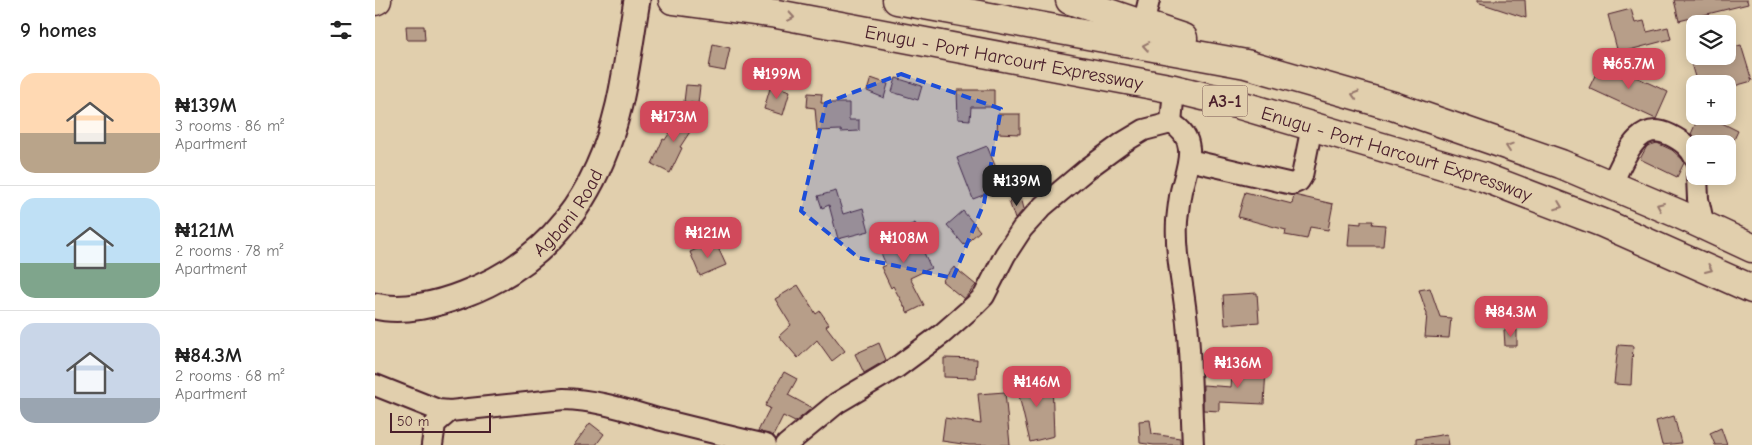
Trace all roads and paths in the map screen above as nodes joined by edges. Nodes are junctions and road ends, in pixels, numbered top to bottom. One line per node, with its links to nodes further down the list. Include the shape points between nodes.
1 (637, 0): 17 (main road, Agbani Road, via 619,106 598,169 557,233 534,255 480,288 445,301 415,307)
2 (673, 0): 7 (highway, Enugu - Port Harcourt Expressway / A3-1, one-way to 7, via 777,14)
3 (897, 0): 6 (highway, Enugu - Port Harcourt Expressway / A3-1, one-way to 3)
4 (1070, 0): 5 (highway)
5 (1146, 13): 6 (highway, via 1187,39)
6 (1246, 64): 12 (highway, Enugu - Port Harcourt Expressway / A3-1, one-way to 6, via 1561,164 1393,106)
7 (1174, 89): 8 (street); 9 (highway, Enugu - Port Harcourt Expressway / A3-1)
8 (1171, 123): 11 (street, via 1183,132 1188,143); 22 (street, via 1144,130 1087,169 1043,206 1022,229 975,305 942,334 896,368 837,403)
9 (1312, 126): 11 (street, via 1302,176 1296,183); 16 (highway, Enugu - Port Harcourt Expressway / A3-1, one-way to 16, via 1483,177 1603,223)
10 (1686, 145): 12 (street, via 1665,132 1647,132 1631,146)
11 (1189, 160): 23 (street, via 1181,192 1177,241 1190,359)
12 (1611, 185): 14 (highway, Enugu - Port Harcourt Expressway / A3-1, one-way to 12)
13 (1697, 185): 14 (street)
14 (1704, 226): 15 (highway, Enugu - Port Harcourt Expressway / A3-1)
15 (1752, 248)
16 (1752, 289)
17 (375, 306)
18 (375, 385): 19 (street, via 438,410)
19 (450, 411): 20 (street, via 435,424); 21 (street, via 581,400)
20 (432, 445)
21 (767, 445)
22 (786, 445)
23 (1193, 445)

